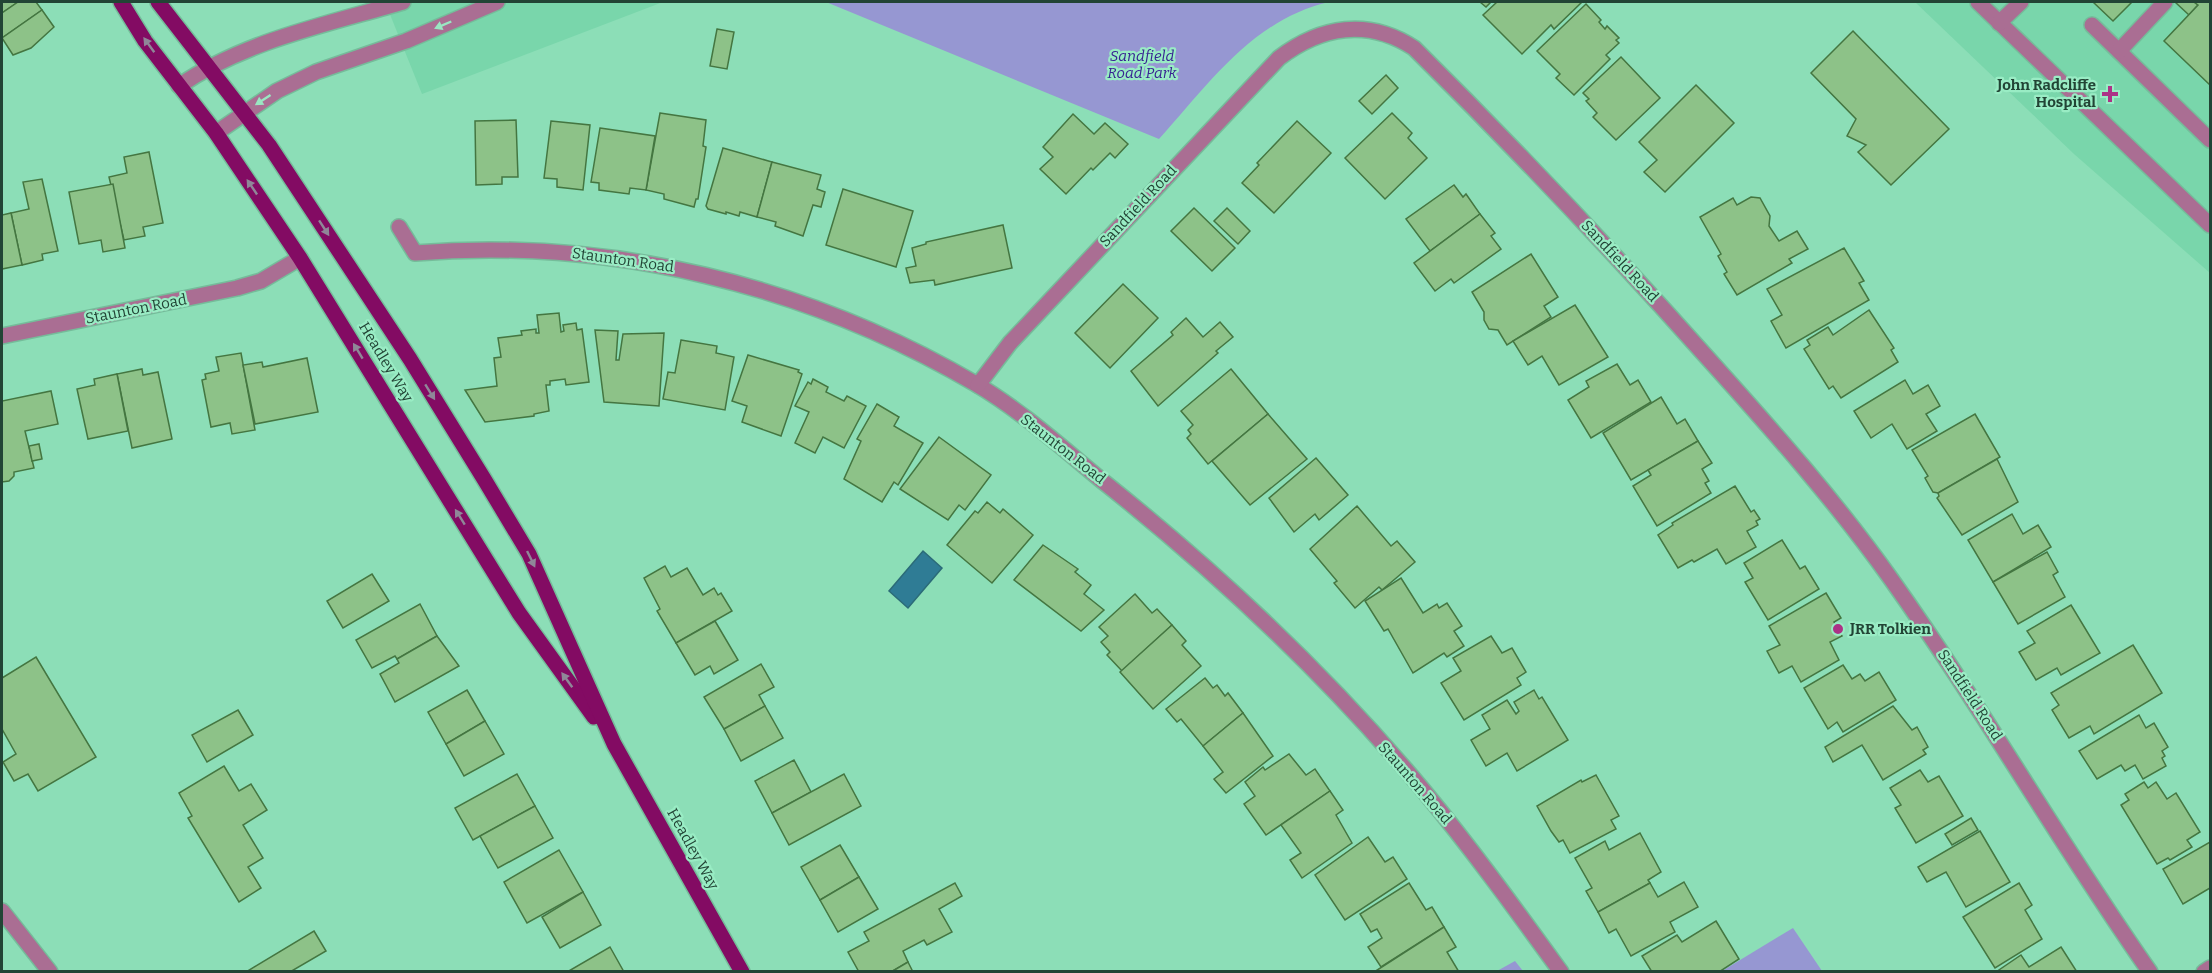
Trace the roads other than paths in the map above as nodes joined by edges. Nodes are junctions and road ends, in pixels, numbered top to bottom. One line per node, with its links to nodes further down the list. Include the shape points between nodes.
1 (121, 2): 12 (main road, Headley Way, one-way to 1)
2 (158, 2): 11 (main road, Headley Way)
3 (403, 2): 11 (street)
4 (496, 2): 13 (street, one-way to 13, via 316,72)
5 (1978, 2): 8 (street)
6 (2021, 2): 8 (street)
7 (2166, 2): 10 (street)
8 (1999, 23): 16 (street)
9 (2092, 25): 10 (street)
10 (2119, 51): 15 (street)
11 (207, 66): 12 (street); 13 (main road, Headley Way)
12 (179, 86): 14 (main road, Headley Way)
13 (243, 113): 14 (street); 21 (main road, Headley Way, one-way to 21, via 269,145 410,359 518,535)
14 (216, 133): 18 (main road, Headley Way, one-way to 14)
15 (2211, 140)
16 (2211, 225)
17 (399, 227): 20 (street, Staunton Road, via 415,252 494,248 582,252 685,269 813,308 915,352)
18 (300, 258): 19 (street, Staunton Road, via 261,281 237,288); 21 (main road, Headley Way, one-way to 18, via 519,613)
19 (2, 336)
20 (978, 385): 26 (street, Staunton Road, via 1036,426 1166,531 1299,656 1420,787); 27 (street, Sandfield Road, via 1010,344 1278,58 1317,36 1344,29 1367,28 1401,40 1414,48 1503,136 1593,231 1819,486 1938,647)
21 (614, 744): 25 (main road, Headley Way)
22 (2, 911): 24 (street)
23 (2211, 968): 28 (street)
24 (50, 972)
25 (742, 972)
26 (1561, 972)
27 (2150, 972)
28 (2204, 972)

